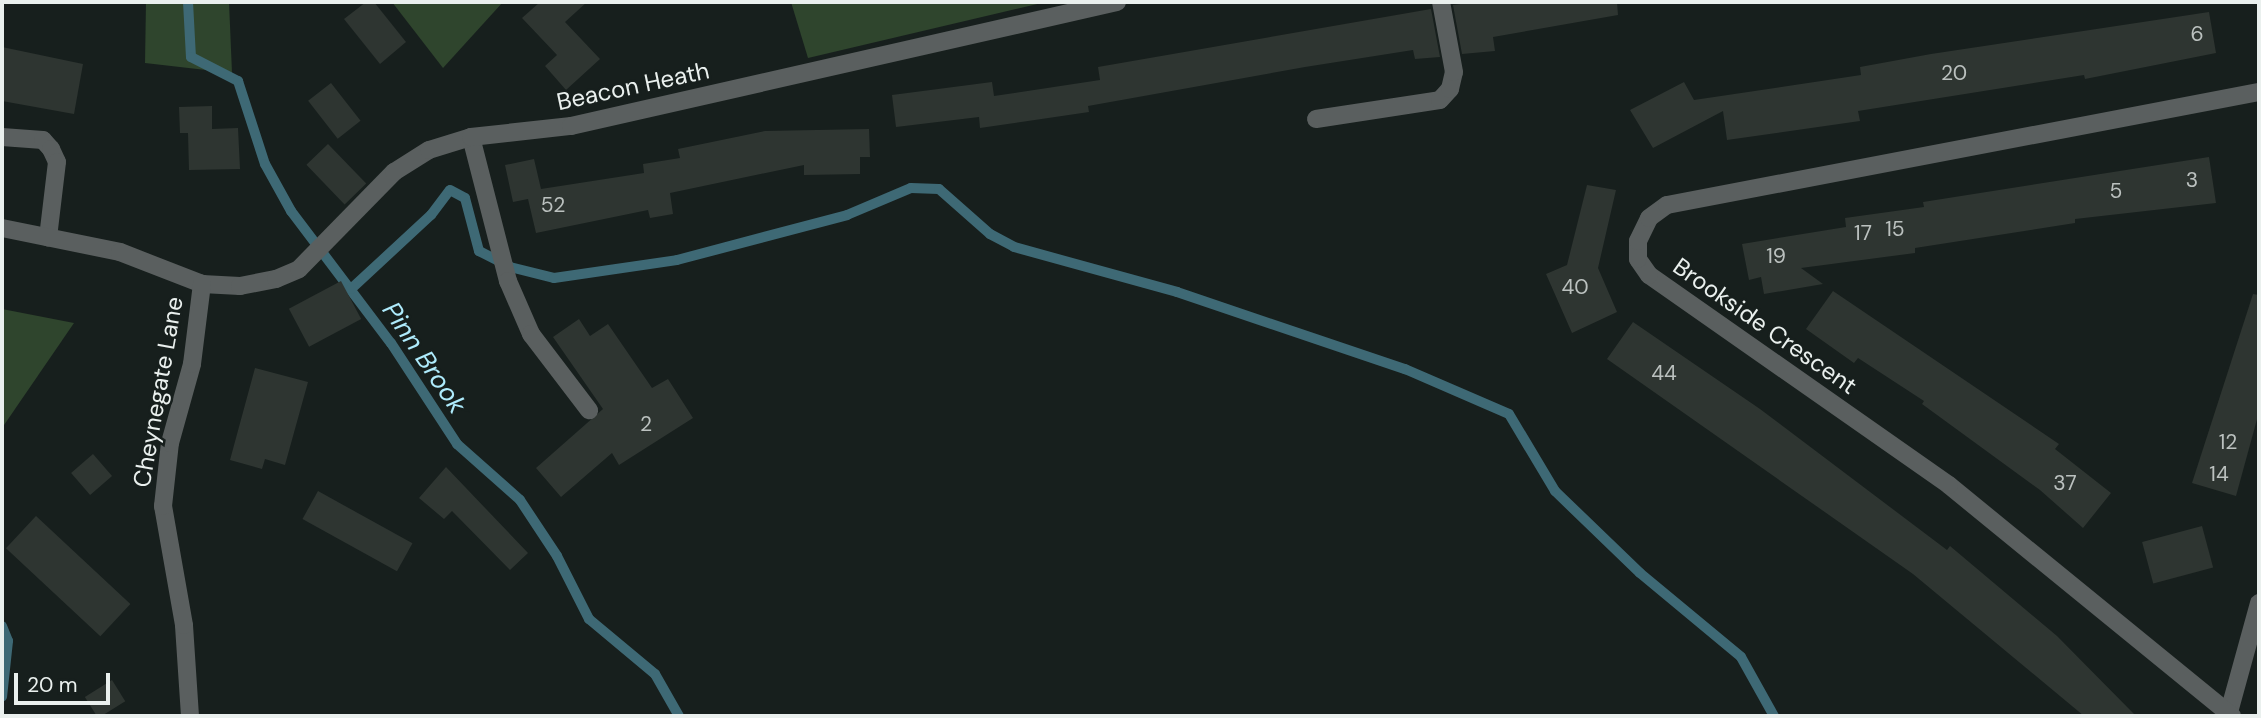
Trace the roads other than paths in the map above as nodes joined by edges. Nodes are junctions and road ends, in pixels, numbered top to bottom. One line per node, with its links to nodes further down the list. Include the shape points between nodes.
1 (1117, 2): 6 (street, Beacon Heath, via 570,126)
2 (1441, 2): 4 (street, via 1454,72 1450,89 1440,100)
3 (2259, 92): 12 (street, Brookside Crescent, via 1667,205 1649,218 1638,241 1638,259 1649,275 1950,485)
4 (1316, 119)
5 (2, 137): 8 (street, via 35,138 51,149 57,162)
6 (471, 137): 9 (street, Beacon Heath, via 429,150 394,172 299,269 240,286); 10 (street, via 508,281 531,334)
7 (2, 228): 8 (street, Beacon Heath)
8 (48, 237): 9 (street, Beacon Heath, via 120,252)
9 (201, 284): 13 (street, Cheynegate Lane, via 192,364 170,443 163,506 184,625)
10 (589, 410)
11 (2259, 603): 12 (street)
12 (2230, 714)
13 (190, 716)

